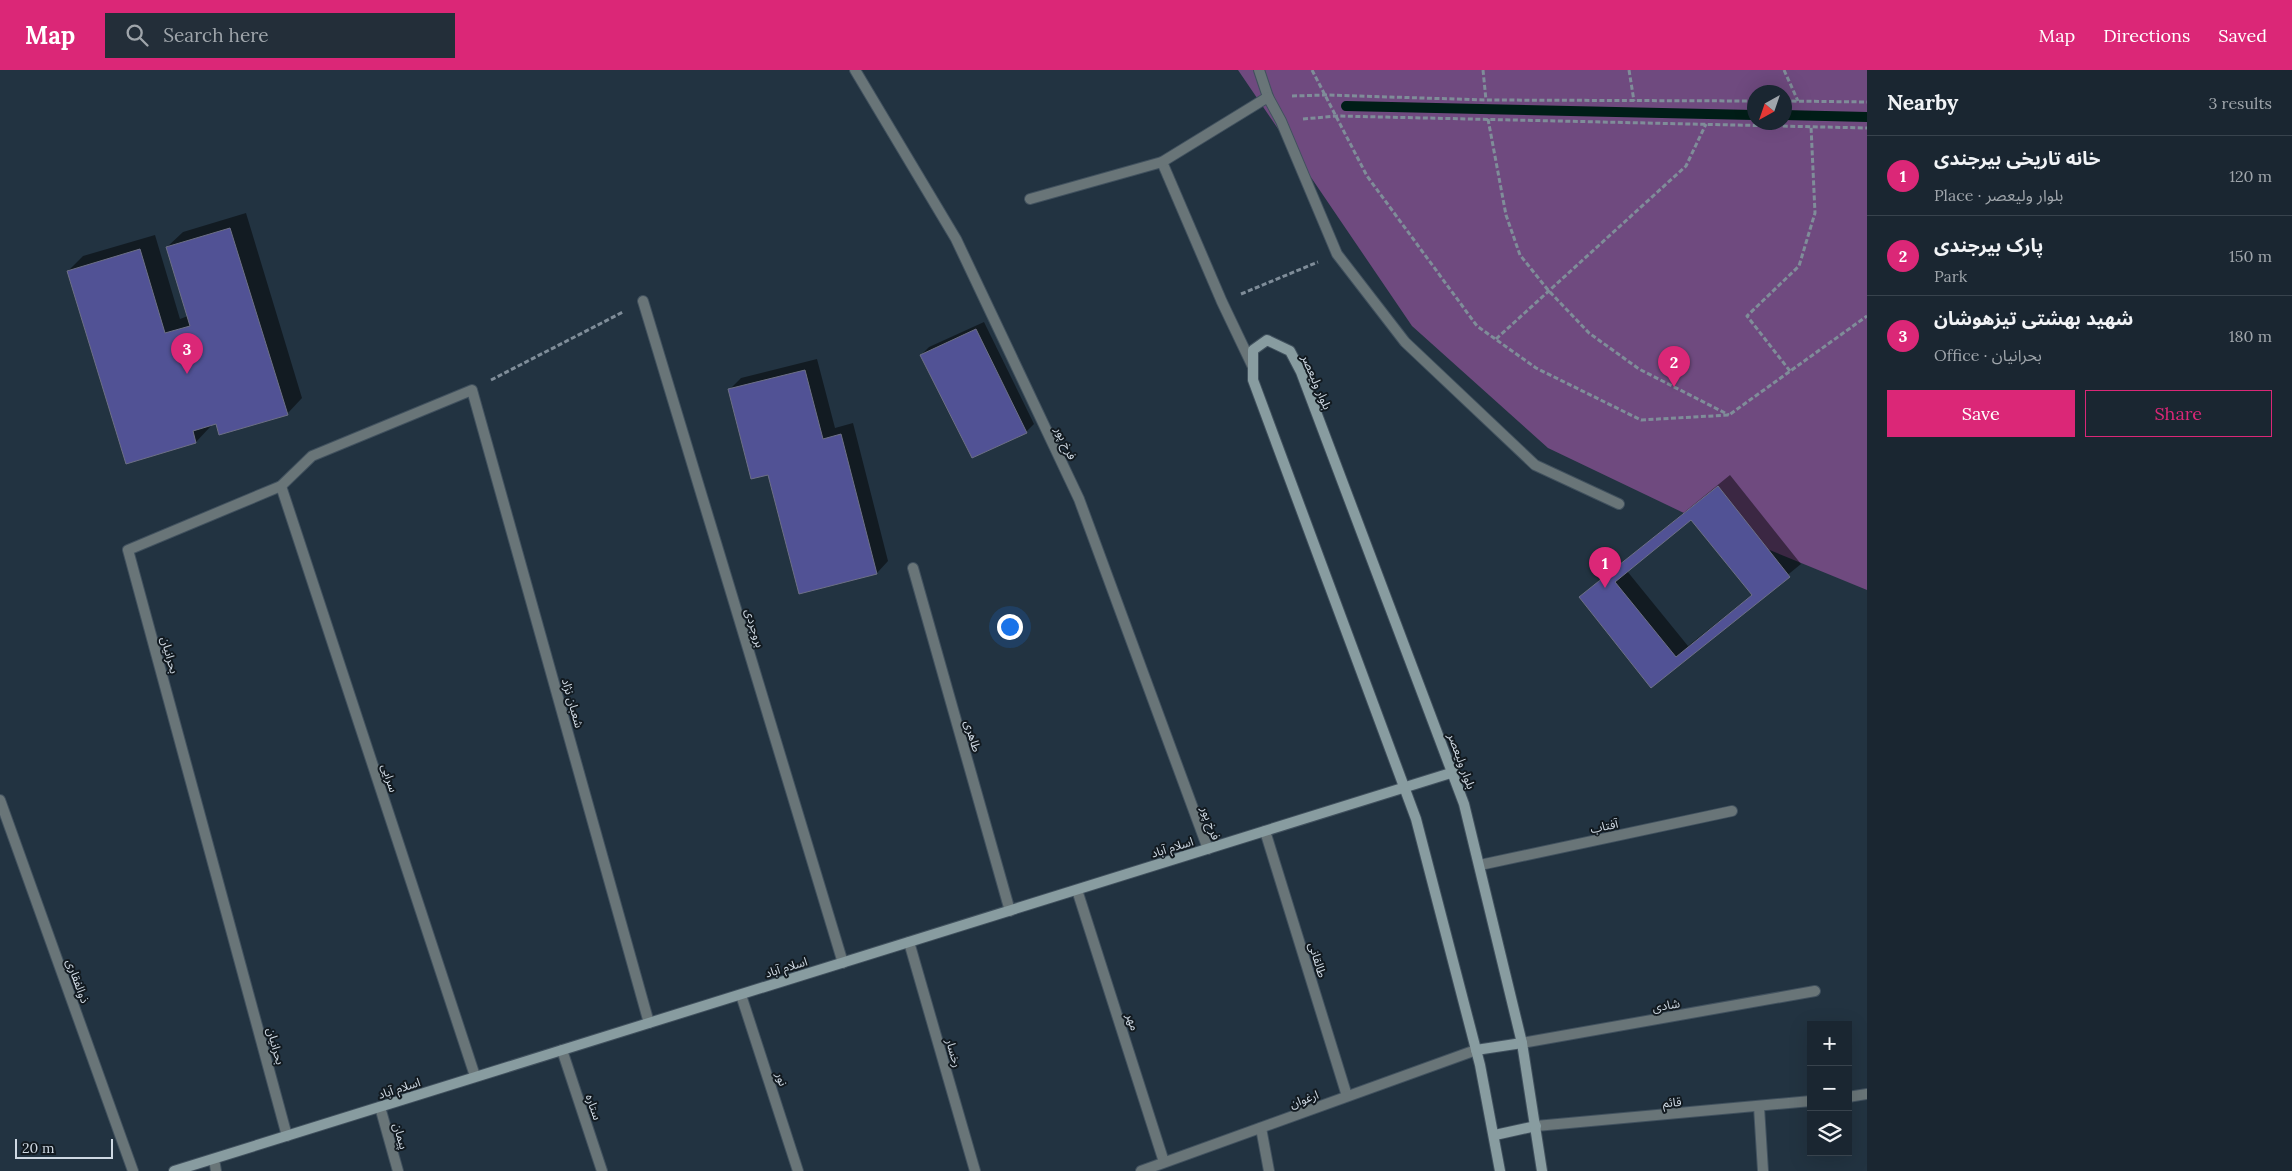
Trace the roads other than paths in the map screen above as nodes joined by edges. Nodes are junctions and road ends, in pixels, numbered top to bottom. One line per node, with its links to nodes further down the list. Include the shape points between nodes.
1 (855, 70): 17 (street, فرخ پور, via 956,238 1079,500)
2 (1259, 70): 3 (street)
3 (1268, 97): 4 (street); 10 (street, via 1337,254 1405,342 1535,465)
4 (1162, 162): 5 (street); 7 (street)
5 (1030, 198)
6 (643, 301): 22 (street, بروجردی)
7 (1253, 367): 12 (street, بلوار ولیعصر, via 1253,350 1267,340 1290,351 1301,372); 13 (street, بلوار ولیعصر, via 1253,380)
8 (472, 390): 9 (street, بحرانیان, via 312,456); 25 (street, شعبان نژاد)
9 (281, 486): 29 (street, سرایی); 39 (street, بحرانیان, via 128,550)
10 (1619, 504)
11 (913, 568): 20 (street, طاهری)
12 (1454, 772): 13 (street, اسلام آباد); 18 (street, بلوار ولیعصر)
13 (1405, 788): 16 (street, اسلام آباد); 28 (street, بلوار ولیعصر, via 1416,819)
14 (0, 800): 42 (street, ذوالفقاری)
15 (1732, 811): 18 (street, آفتاب)
16 (1265, 831): 17 (street, اسلام آباد); 31 (street, طالقانی)
17 (1208, 849): 19 (street, اسلام آباد)
18 (1480, 865): 26 (street, بلوار ولیعصر)
19 (1077, 890): 20 (street, اسلام آباد); 41 (street, مهر)
20 (1010, 910): 21 (street, اسلام آباد)
21 (909, 942): 22 (street, اسلام آباد); 48 (street, رخسار)
22 (843, 963): 24 (street, اسلام آباد)
23 (1815, 991): 26 (street, شادی)
24 (742, 994): 25 (street, اسلام آباد); 47 (street, نور)
25 (649, 1023): 27 (street, اسلام آباد)
26 (1522, 1043): 28 (street); 36 (street, بلوار ولیعصر)
27 (562, 1050): 29 (street, اسلام آباد); 46 (street, ستاره)
28 (1476, 1050): 31 (street, ارغوان); 38 (street, بلوار ولیعصر)
29 (475, 1076): 34 (street, اسلام آباد)
30 (1867, 1094): 32 (street)
31 (1347, 1096): 37 (street, ارغوان)
32 (1852, 1096)
33 (1807, 1101): 35 (street, قائم)
34 (380, 1107): 39 (street, اسلام آباد); 45 (street, پیمان)
35 (1759, 1107): 36 (street, قائم); 53 (street)
36 (1536, 1126): 38 (street); 52 (street, بلوار ولیعصر)
37 (1262, 1128): 41 (street, ارغوان); 50 (street)
38 (1495, 1135): 51 (street, بلوار ولیعصر)
39 (287, 1136): 40 (street, اسلام آباد)
40 (214, 1159): 43 (street, اسلام آباد); 44 (street)
41 (1164, 1162): 49 (street, ارغوان)
42 (133, 1171)
43 (174, 1171)
44 (216, 1171)
45 (398, 1171)
46 (602, 1171)
47 (798, 1171)
48 (975, 1171)
49 (1140, 1171)
50 (1269, 1171)
51 (1500, 1171)
52 (1542, 1171)
53 (1763, 1171)

